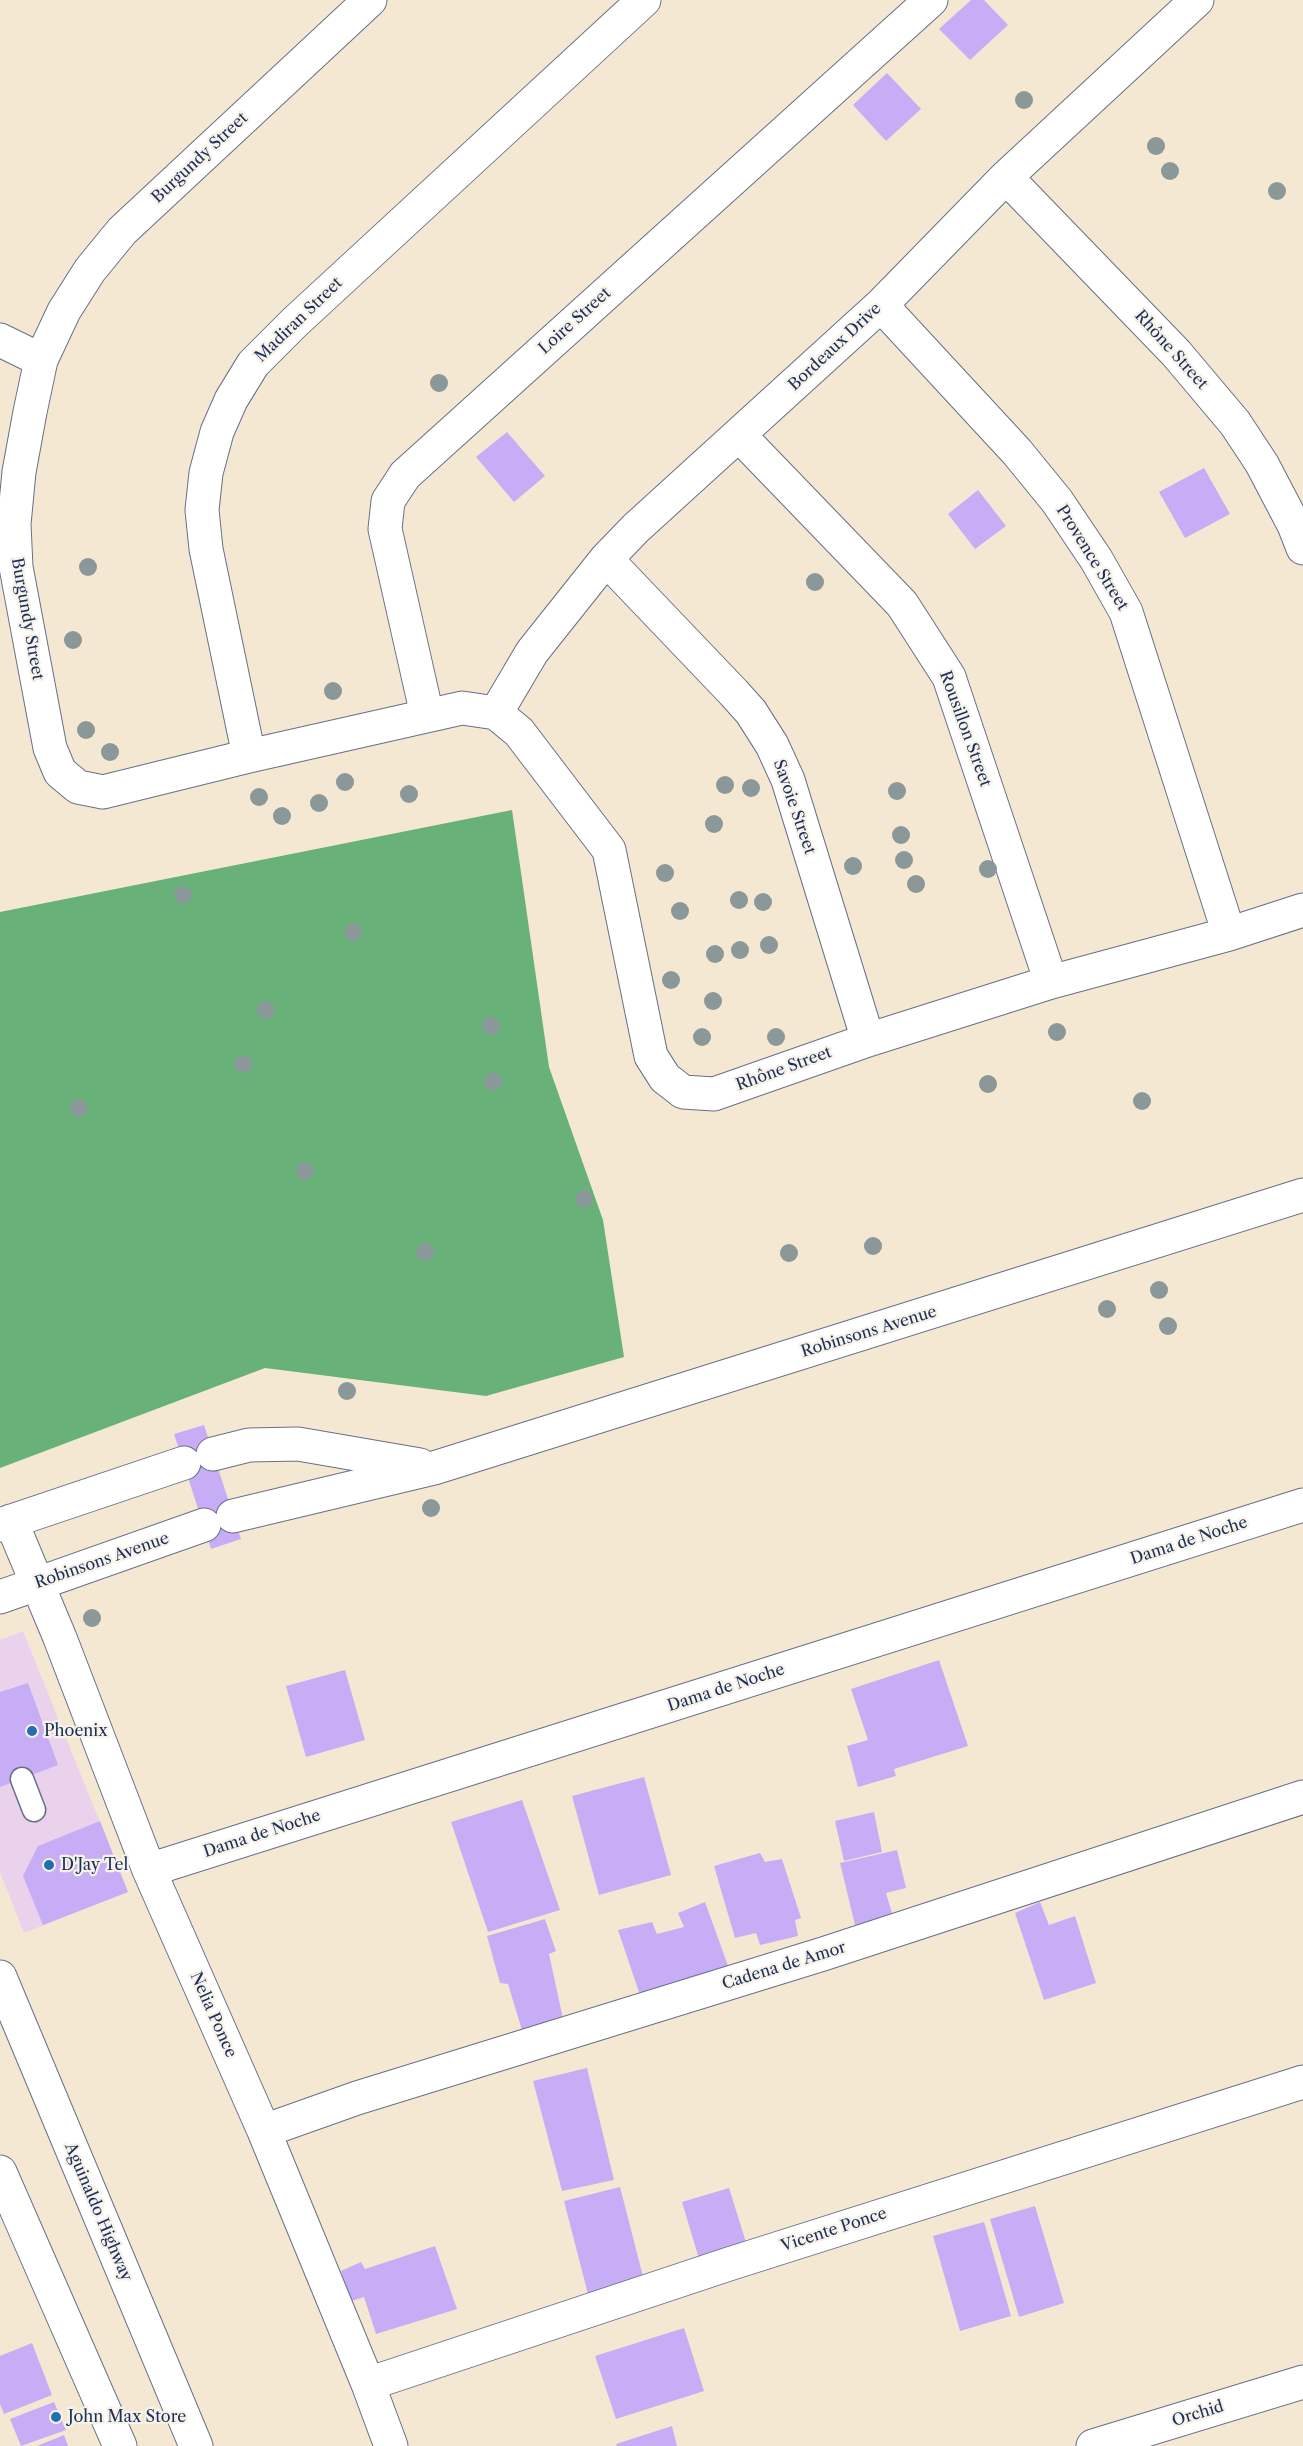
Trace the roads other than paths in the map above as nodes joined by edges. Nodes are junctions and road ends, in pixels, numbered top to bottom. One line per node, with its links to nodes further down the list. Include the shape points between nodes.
1 (370, 0): 8 (main road, Burgundy Street, via 122,231 90,270 64,311)
2 (644, 0): 14 (main road, Madiran Street, via 295,322 253,364 231,400 206,473 202,510 206,549)
3 (931, 0): 13 (main road, Loire Street, via 405,475 388,501 385,529)
4 (1197, 0): 5 (main road, Bordeaux Drive)
5 (1006, 177): 6 (main road, Bordeaux Drive); 10 (main road, Rhône Street, via 1176,353 1228,415 1262,464)
6 (880, 305): 9 (main road, Bordeaux Drive); 16 (main road, Provence Street, via 1017,452 1057,501 1126,612)
7 (0, 340): 8 (main road)
8 (41, 360): 14 (main road, Burgundy Street, via 19,472 14,524 16,567 50,748 60,772 78,787 103,792)
9 (739, 435): 11 (main road, Bordeaux Drive); 17 (main road, Rousillon Street, via 903,604 949,677)
10 (1303, 548)
11 (606, 559): 12 (main road, Bordeaux Drive, via 532,652); 18 (main road, Savoie Street, via 751,712 772,745 788,780)
12 (496, 713): 13 (main road, Burgundy Street, via 462,708); 18 (main road, Rhône Street, via 519,732 609,850 651,1056 665,1078 683,1092 714,1094)
13 (427, 715): 14 (main road, Burgundy Street)
14 (249, 756)
15 (1303, 910): 16 (main road, Rhône Street)
16 (1229, 934): 17 (main road, Rhône Street)
17 (1051, 982): 18 (main road, Rhône Street)
18 (868, 1040)
19 (1303, 1195): 20 (main road, Robinsons Avenue)
20 (434, 1468): 22 (main road, Robinsons Avenue, via 298,1444 249,1445); 23 (main road, Robinsons Avenue, via 218,1521)
21 (1303, 1505): 28 (main road, Dama de Noche)
22 (6, 1523): 23 (main road, Nelia Ponce)
23 (36, 1584): 24 (main road, Robinsons Avenue); 28 (main road, Nelia Ponce)
24 (0, 1597)
25 (22, 1779): 27 (lane)
26 (1303, 1797): 31 (main road, Cadena de Amor)
27 (34, 1810)
28 (148, 1870): 31 (main road, Nelia Ponce)
29 (0, 1977): 36 (main road, Aguinaldo Highway)
30 (1303, 2082): 34 (main road, Vicente Ponce, via 729,2264)
31 (264, 2131): 34 (main road, Nelia Ponce)
32 (0, 2172): 35 (main road)
33 (1303, 2382): 38 (main road, Orchid)
34 (368, 2384): 37 (main road, Nelia Ponce)
35 (120, 2446)
36 (196, 2446)
37 (391, 2446)
38 (1093, 2446)

